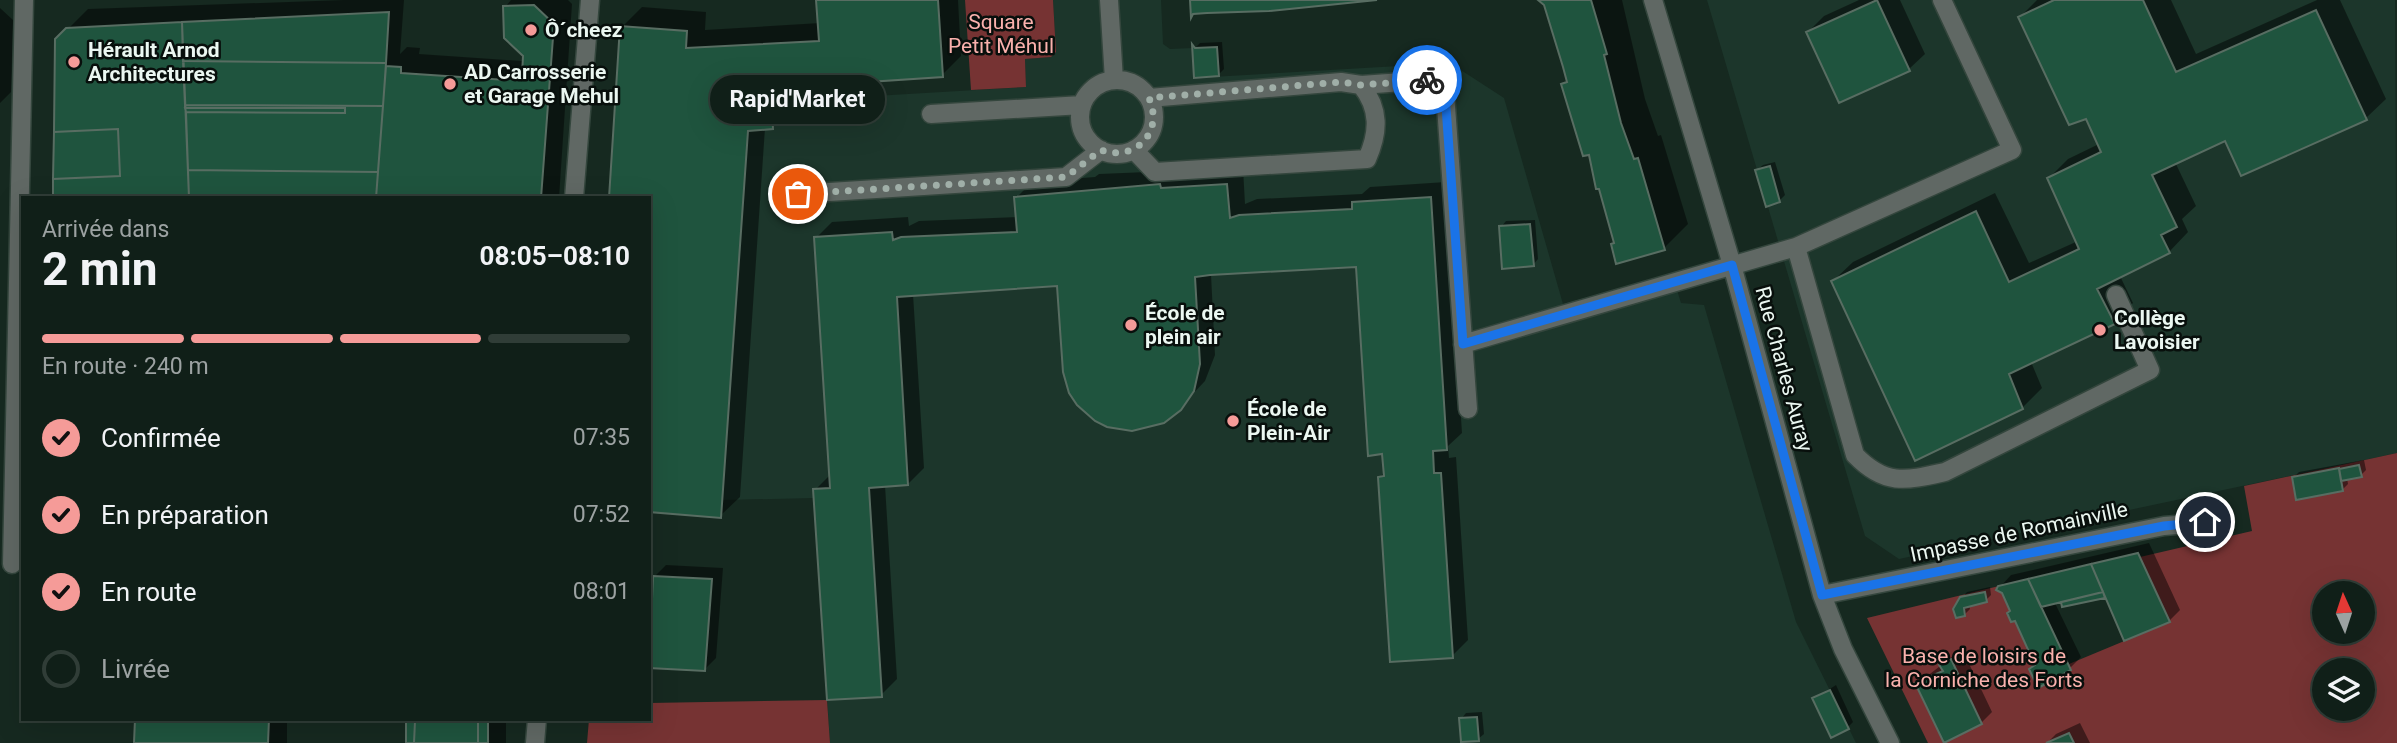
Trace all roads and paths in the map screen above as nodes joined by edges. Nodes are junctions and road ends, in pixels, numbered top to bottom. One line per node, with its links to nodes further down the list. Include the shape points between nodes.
1 (24, 0): 21 (street)
2 (590, 0): 14 (street)
3 (1109, 0): 6 (street)
4 (1653, 0): 16 (street, Rue Charles Auray)
5 (1942, 0): 15 (street, via 2012,150)
6 (1114, 80): 8 (street, via 1130,82); 9 (street, via 1091,91)
7 (1361, 85): 8 (street, via 1341,82); 12 (street, via 1369,95 1378,126 1367,159 1155,172); 18 (street, via 1444,79)
8 (1149, 98): 12 (street, via 1152,127)
9 (1082, 105): 10 (street); 11 (street, via 1085,136)
10 (931, 114)
11 (1101, 150): 12 (street, via 1112,154); 13 (street, via 1066,177)
12 (1133, 150)
13 (798, 194)
14 (574, 196)
15 (1796, 247): 16 (street); 17 (street, via 1855,455 1873,474 1909,480 1945,472 2150,370)
16 (1732, 265): 18 (street); 22 (street, Rue Charles Auray)
17 (2116, 295)
18 (1463, 344): 19 (street)
19 (1468, 409)
20 (2225, 521): 22 (street, Impasse de Romainville, via 2164,526)
21 (12, 564)
22 (1822, 595): 25 (street, Rue Charles Auray)
23 (537, 721): 24 (street)
24 (535, 743)
25 (1890, 743)

